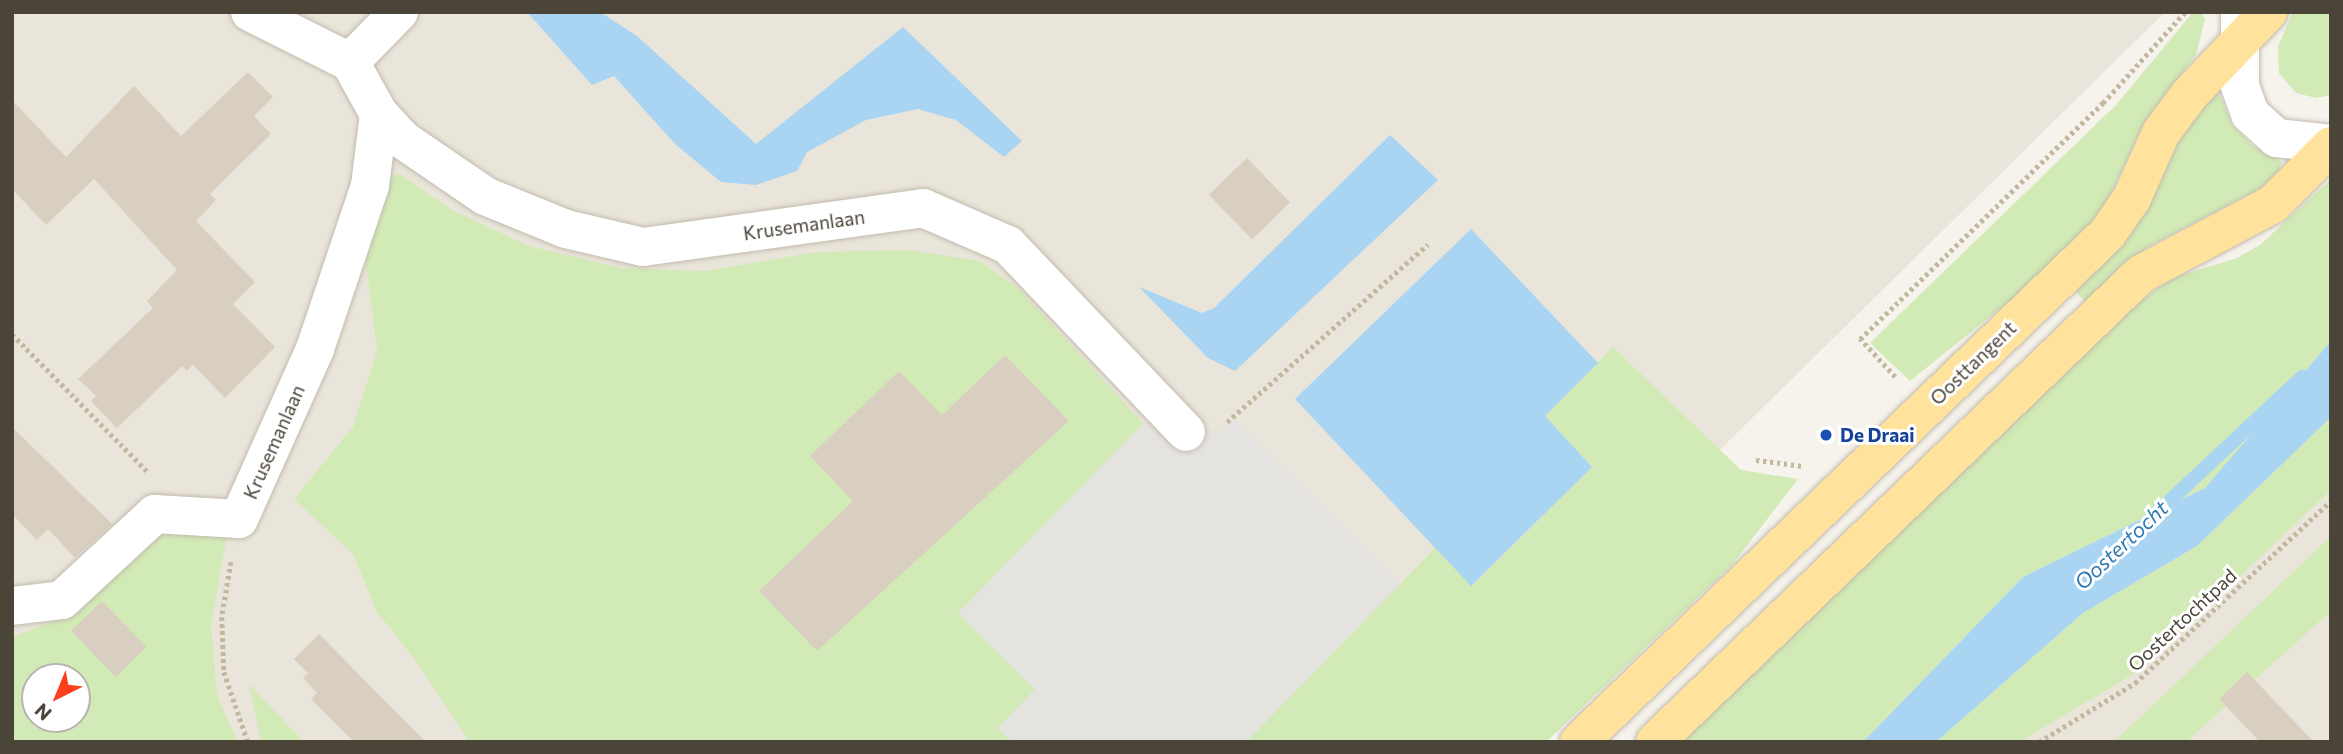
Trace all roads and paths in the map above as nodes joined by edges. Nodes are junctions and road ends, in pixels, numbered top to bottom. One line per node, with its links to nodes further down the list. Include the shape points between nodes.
1 (250, 12): 5 (street)
2 (399, 12): 5 (street)
3 (2185, 12): 10 (path, via 2103,103 1860,339 1899,381)
4 (2250, 21): 7 (street, via 2239,86 2249,114 2277,138); 19 (main road, Oosttangent, via 2161,133 2132,198 2107,234)
5 (350, 62): 6 (street, Krusemanlaan)
6 (379, 114): 11 (street, Krusemanlaan, via 403,140 485,196 566,229 643,247 923,208 1008,245); 16 (street, Krusemanlaan, via 370,186 323,326)
7 (2331, 145): 20 (main road, via 2273,204 2141,274)
8 (1428, 244): 11 (path, via 1385,285 1369,293)
9 (12, 334): 15 (path)
10 (1889, 390)
11 (1202, 431)
12 (1756, 460): 13 (path)
13 (1810, 467)
14 (2331, 501): 21 (path, Oostertochtpad, via 2135,683)
15 (192, 517): 16 (street, Krusemanlaan); 17 (street, Krusemanlaan, via 155,514 62,600)
16 (239, 519): 18 (path, via 222,617 223,658)
17 (12, 606)
18 (248, 742)
19 (1579, 742)
20 (1655, 742)
21 (2039, 742)

